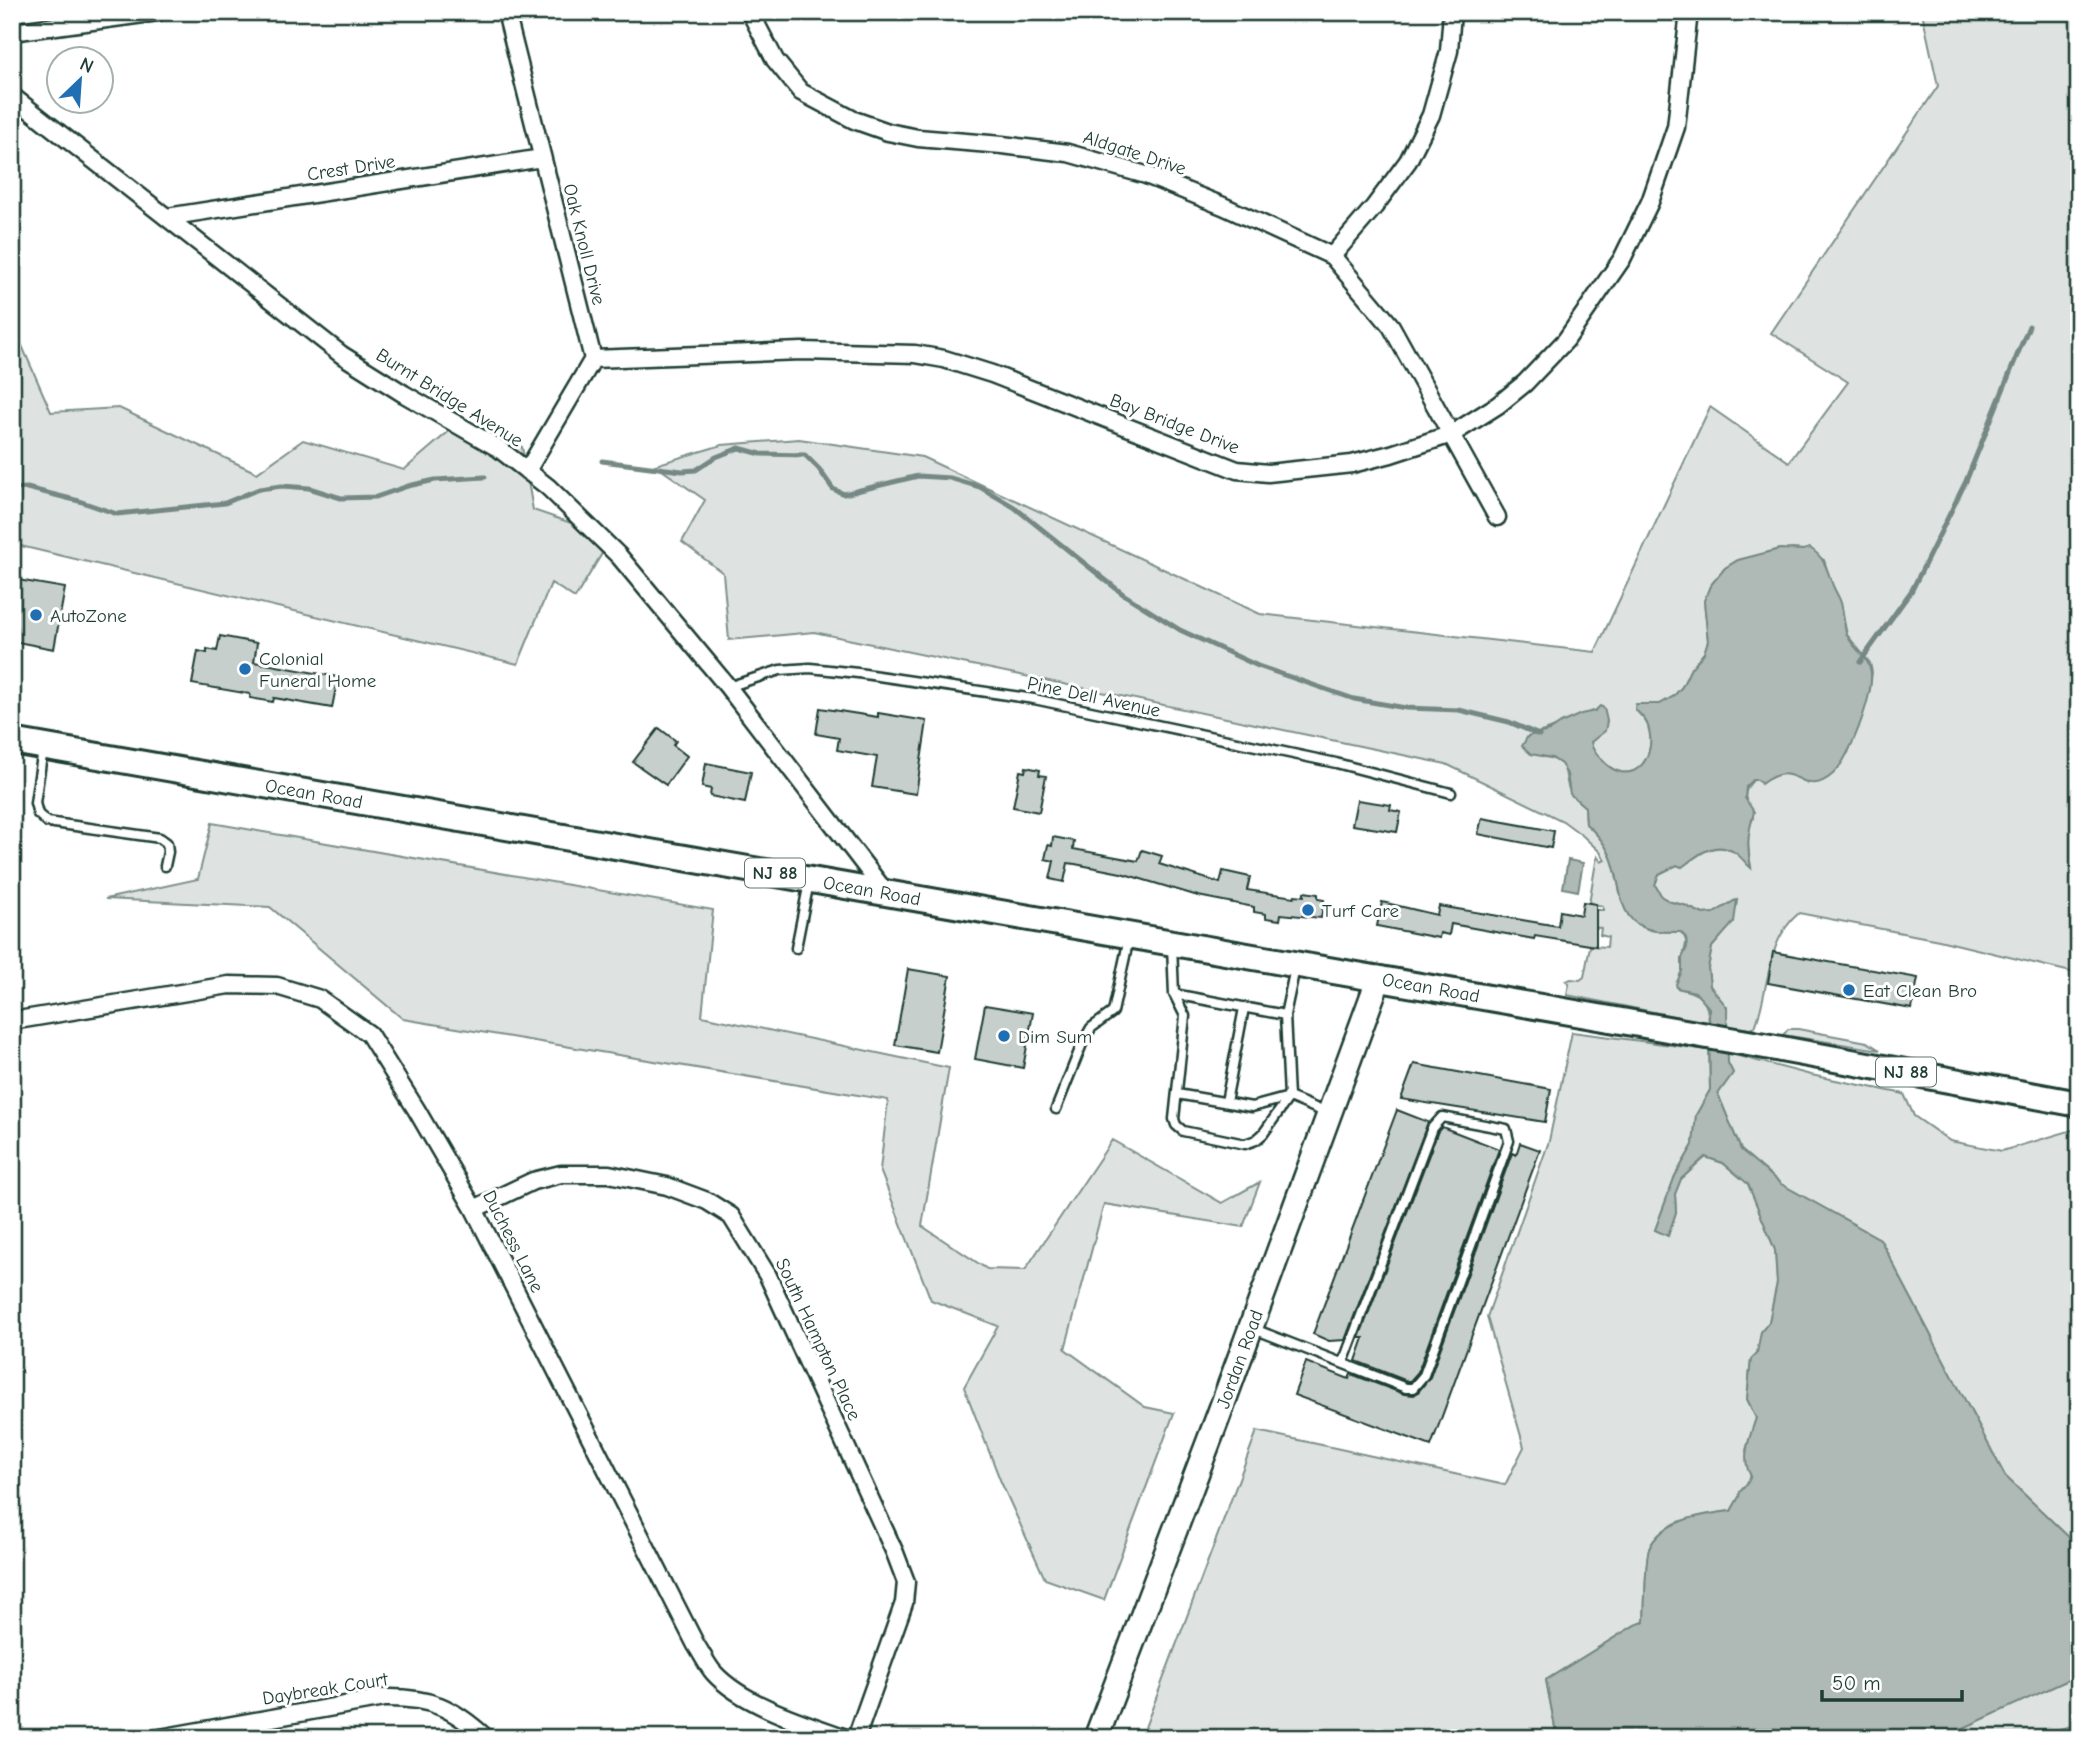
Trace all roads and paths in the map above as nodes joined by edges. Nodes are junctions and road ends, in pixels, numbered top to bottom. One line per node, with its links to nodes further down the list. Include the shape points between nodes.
1 (158, 12): 6 (street)
2 (506, 12): 8 (street, Oak Knoll Drive)
3 (750, 12): 10 (street, Aldgate Drive, via 775,60 801,92 854,120 918,138 1068,153 1146,175)
4 (1452, 12): 10 (street, via 1449,51 1431,115 1408,161)
5 (1689, 12): 12 (street, Bay Bridge Drive, via 1675,127 1650,202 1622,259 1566,340 1533,374 1498,405)
6 (12, 32)
7 (12, 96): 9 (street, Burnt Bridge Avenue)
8 (542, 158): 9 (street, Crest Drive); 11 (street, Oak Knoll Drive)
9 (167, 217): 13 (street, Burnt Bridge Avenue, via 342,355 498,448)
10 (1332, 256): 12 (street, Aldgate Drive, via 1391,326)
11 (593, 359): 12 (street, Bay Bridge Drive, via 802,351 915,354 992,374 1237,470 1268,473 1352,464); 13 (street)
12 (1452, 434): 14 (street, Aldgate Drive)
13 (527, 471): 15 (street, Burnt Bridge Avenue, via 619,556)
14 (1497, 517)
15 (728, 687): 18 (lane, Pine Dell Avenue, via 780,670 810,668 899,678 1047,701 1336,763); 21 (street, Burnt Bridge Avenue)
16 (12, 741): 17 (main road, Ocean Road / NJ 88)
17 (43, 746): 19 (lane, via 35,803 38,814 47,822 160,838 167,843); 20 (main road, Ocean Road / NJ 88)
18 (1451, 793)
19 (165, 866)
20 (809, 879): 21 (main road, Ocean Road / NJ 88); 24 (lane)
21 (887, 893): 22 (main road, Ocean Road / NJ 88)
22 (1130, 935): 23 (main road, Ocean Road / NJ 88); 35 (lane, via 1113,1012 1091,1028)
23 (1172, 943): 25 (main road, Ocean Road / NJ 88); 27 (lane)
24 (796, 948)
25 (1296, 964): 26 (main road, Ocean Road / NJ 88); 29 (lane)
26 (1379, 978): 34 (main road, Ocean Road / NJ 88); 36 (street, Jordan Road)
27 (1174, 994): 28 (lane); 31 (lane, via 1185,1016)
28 (1244, 1008): 29 (lane); 33 (lane)
29 (1285, 1015): 32 (lane)
30 (12, 1021): 37 (street, Duchess Lane, via 229,985 277,986 320,999 369,1034)
31 (1177, 1094): 32 (lane, via 1174,1119 1183,1131 1245,1144 1263,1134); 33 (lane)
32 (1289, 1097): 33 (lane, via 1252,1107); 36 (lane)
33 (1226, 1102)
34 (2079, 1104)
35 (1056, 1109)
36 (1329, 1114): 38 (street, Jordan Road)
37 (474, 1209): 42 (street, Duchess Lane, via 696,1645 715,1673 741,1693 790,1718); 43 (street, South Hampton Place, via 533,1181 561,1174 609,1174 667,1186 707,1200 731,1216 768,1276 906,1582 904,1603)
38 (1250, 1327): 39 (lane); 44 (street, Jordan Road)
39 (1343, 1363): 39 (lane, via 1406,1388 1419,1383 1509,1141 1506,1129 1442,1117 1432,1128)
40 (160, 1738): 41 (street, Daybreak Court, via 384,1698 433,1702 466,1720)
41 (486, 1738)
42 (846, 1738)
43 (856, 1738)
44 (1096, 1738)

